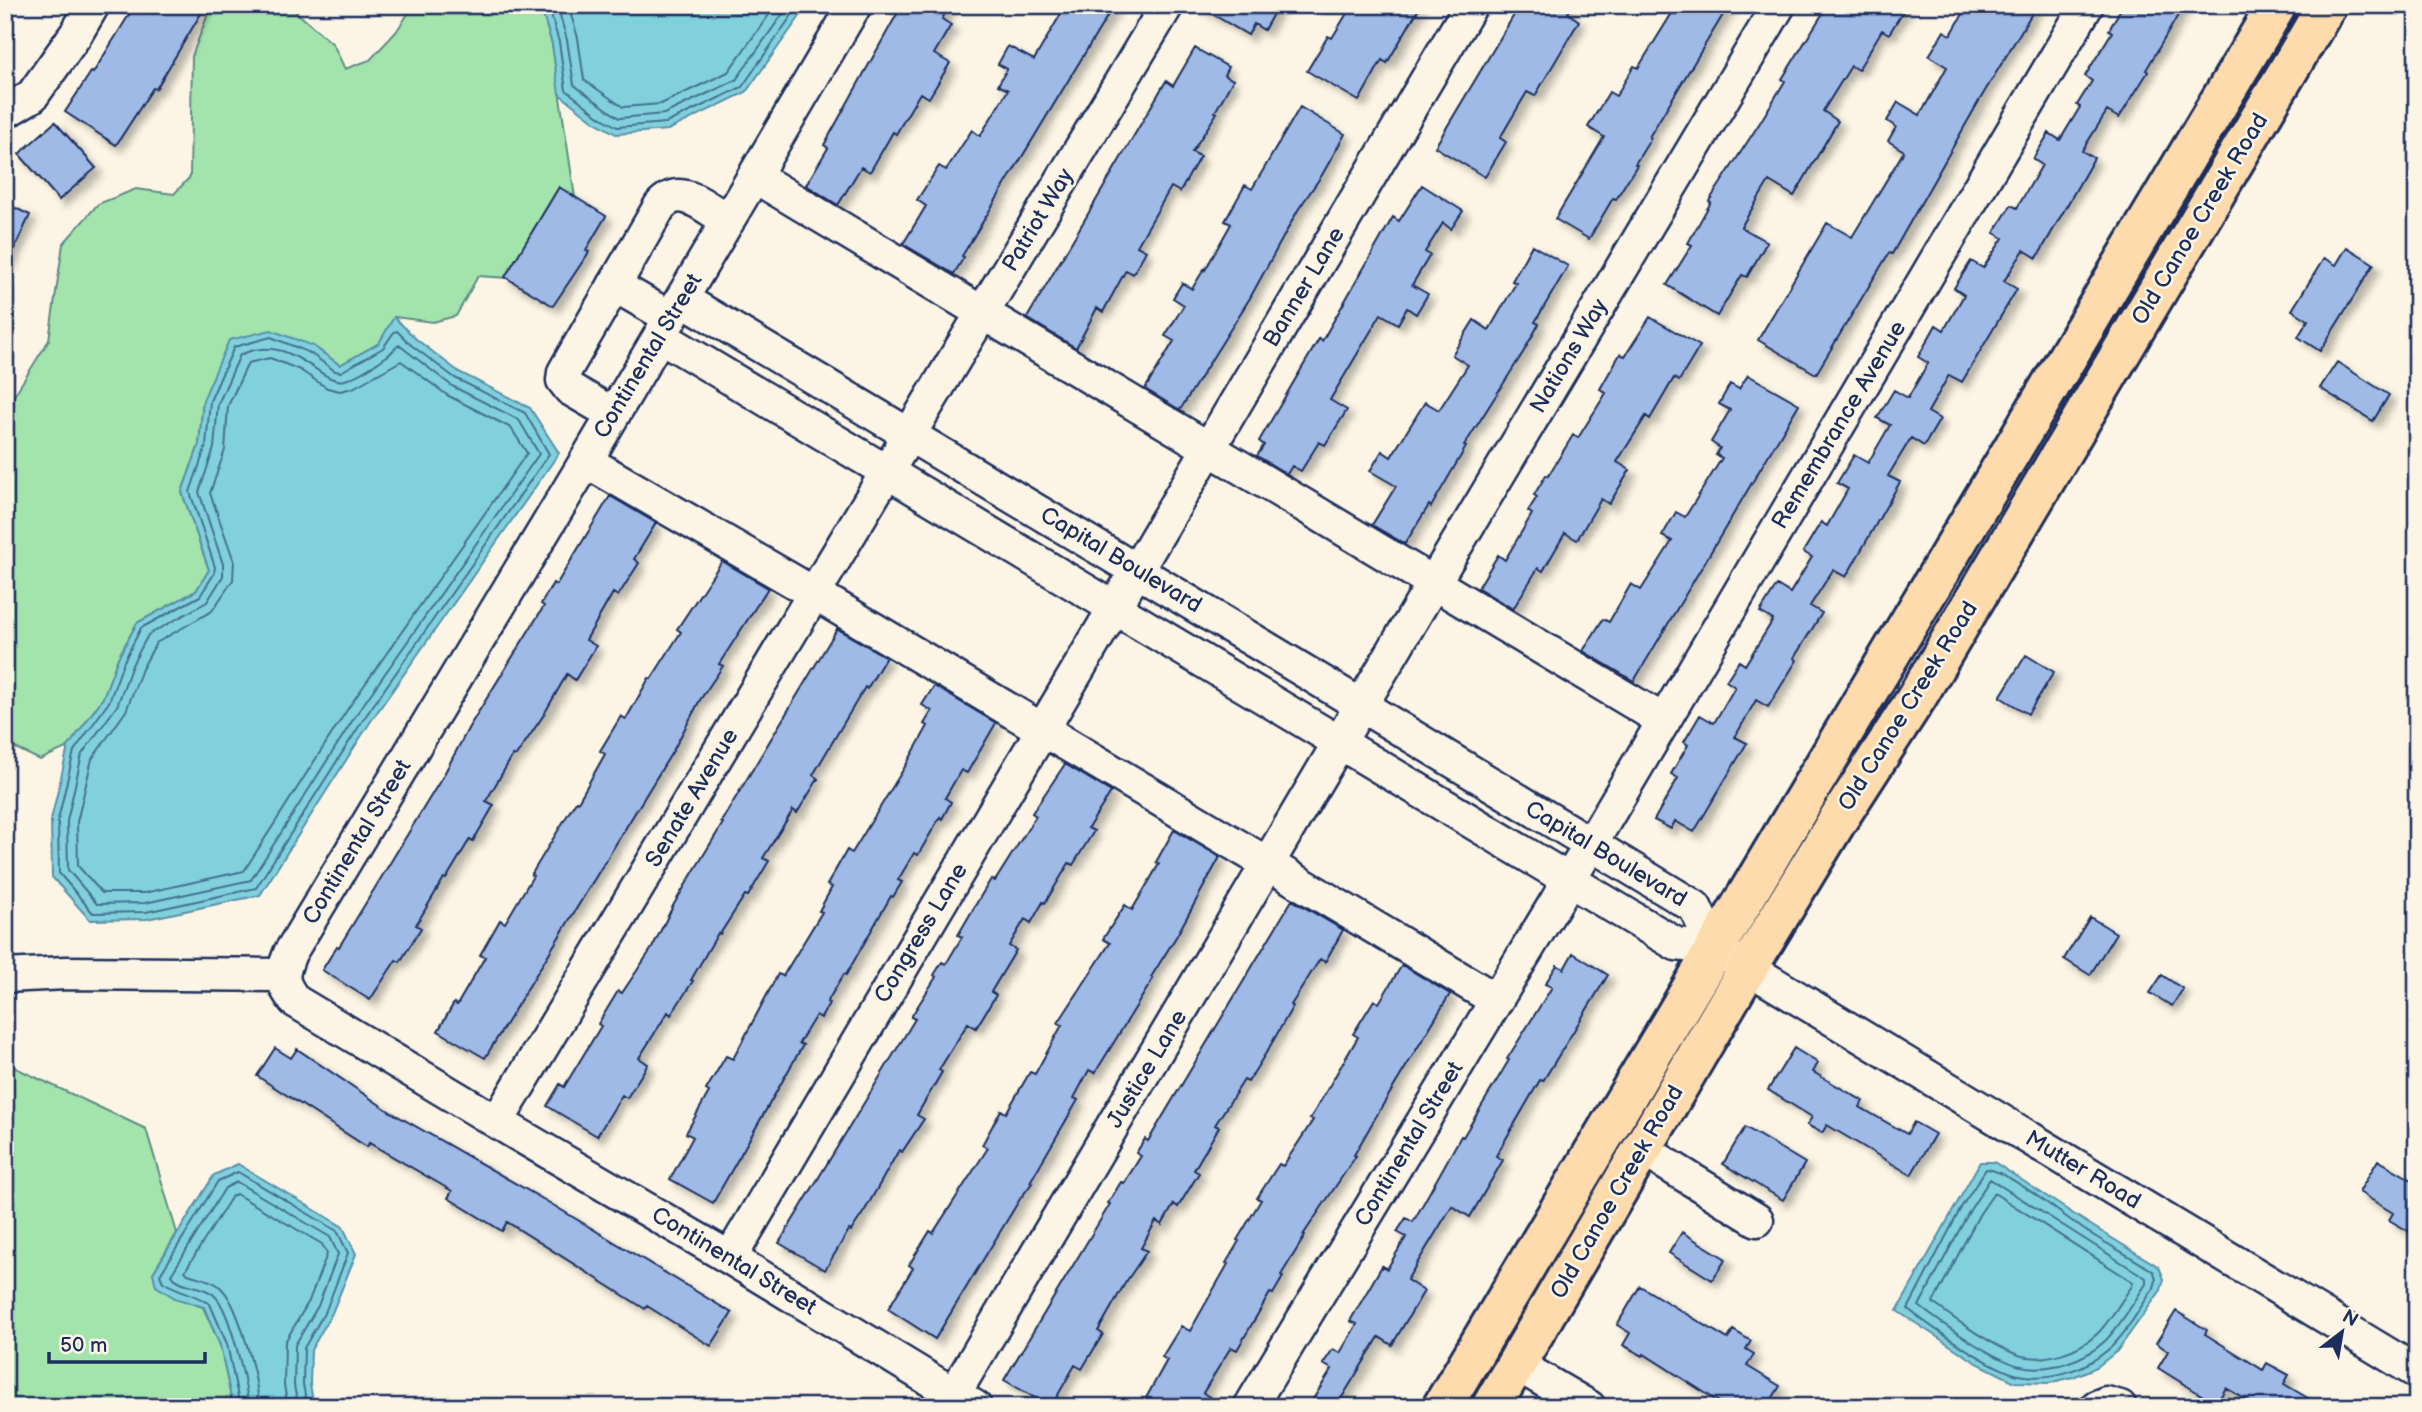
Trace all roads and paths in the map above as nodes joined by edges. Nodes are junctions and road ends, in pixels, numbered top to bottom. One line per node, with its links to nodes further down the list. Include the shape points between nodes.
1 (93, 5): 9 (street, via 32,96)
2 (855, 5): 10 (street, Continental Street)
3 (1167, 5): 13 (street, Patriot Way)
4 (1471, 5): 17 (street, Banner Lane)
5 (1779, 5): 21 (street, Nations Way)
6 (2087, 5): 25 (street, Remembrance Avenue)
7 (2277, 5): 31 (main road, Old Canoe Creek Road)
8 (2327, 5): 32 (main road, Old Canoe Creek Road, via 1917,697)
9 (5, 112)
10 (754, 176): 11 (street, Continental Street); 13 (street)
11 (728, 221): 12 (street, via 684,195 667,198); 14 (street, Continental Street)
12 (614, 285): 14 (street); 15 (street, via 563,380 570,389)
13 (982, 313): 16 (street, Patriot Way); 17 (street)
14 (671, 318): 15 (street, Continental Street); 16 (street, Capital Boulevard); 19 (street, Capital Boulevard)
15 (613, 414): 18 (street, Continental Street)
16 (909, 434): 19 (street, Patriot Way); 20 (street, Capital Boulevard)
17 (1209, 447): 20 (street, Banner Lane); 21 (street)
18 (586, 461): 22 (street); 33 (street, Continental Street, via 290,953)
19 (888, 473): 22 (street, Senate Avenue); 23 (street, Capital Boulevard)
20 (1136, 569): 23 (street, Banner Lane); 24 (street, Capital Boulevard)
21 (1433, 584): 24 (street, Nations Way); 25 (street)
22 (815, 594): 26 (street); 36 (street, Senate Avenue)
23 (1113, 608): 26 (street, Congress Lane); 27 (street, Capital Boulevard)
24 (1361, 707): 27 (street, Nations Way); 28 (street, Capital Boulevard)
25 (1664, 720): 28 (street, Remembrance Avenue)
26 (1041, 730): 29 (street); 39 (street, Congress Lane)
27 (1339, 744): 29 (street, Justice Lane); 30 (street, Capital Boulevard)
28 (1591, 845): 30 (street, Remembrance Avenue); 31 (street, Capital Boulevard, via 1695,907)
29 (1269, 863): 35 (street); 42 (street, Justice Lane)
30 (1569, 881): 31 (street, Capital Boulevard, via 1676,944); 35 (street, Continental Street)
31 (1714, 948): 32 (street, Mutter Road); 44 (main road, Old Canoe Creek Road)
32 (1748, 968): 37 (main road, Old Canoe Creek Road); 41 (street, Mutter Road)
33 (282, 975): 34 (street); 36 (street, Continental Street, via 295,1001)
34 (5, 976)
35 (1496, 1000): 43 (street, Continental Street)
36 (497, 1122): 39 (street, Continental Street)
37 (1642, 1149): 38 (street); 40 (main road, Old Canoe Creek Road)
38 (1757, 1220)
39 (730, 1258): 42 (street, Continental Street)
40 (1516, 1364): 45 (main road, Old Canoe Creek Road); 46 (street)
41 (2417, 1372)
42 (965, 1401)
43 (1250, 1407)
44 (1442, 1407)
45 (1491, 1407)
46 (1589, 1407)
47 (2096, 1407): 48 (street)
48 (2120, 1407)

